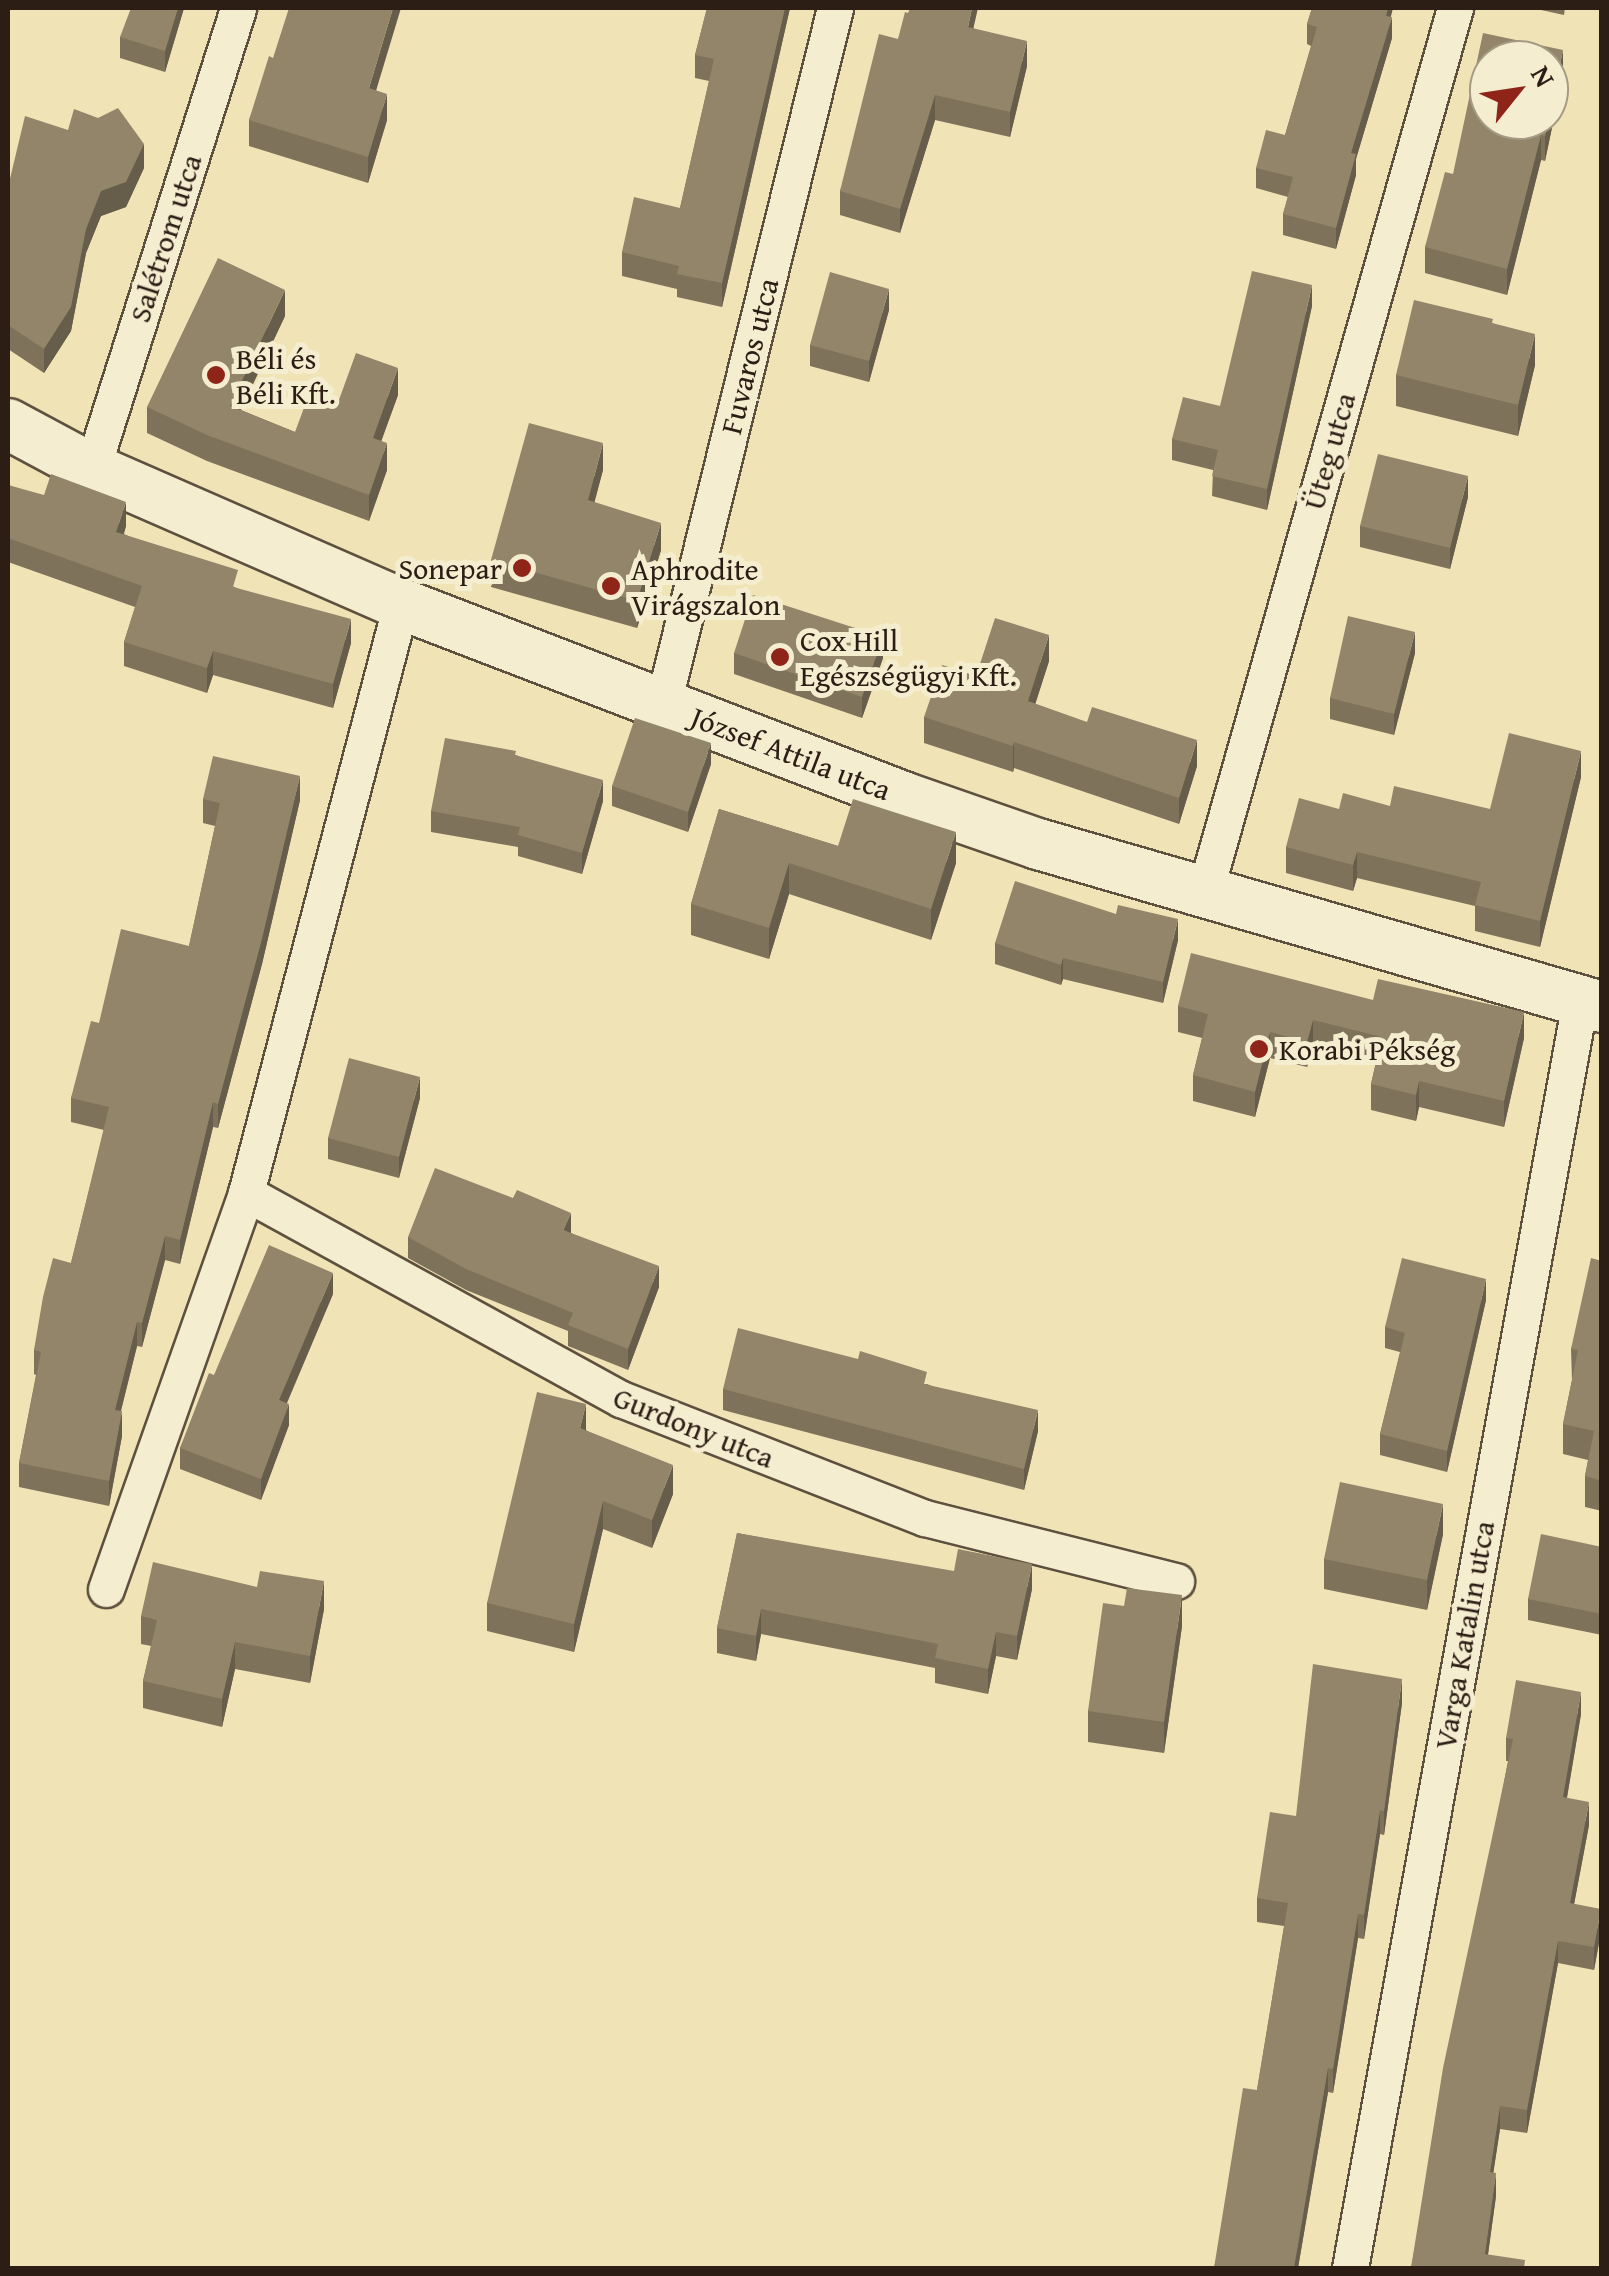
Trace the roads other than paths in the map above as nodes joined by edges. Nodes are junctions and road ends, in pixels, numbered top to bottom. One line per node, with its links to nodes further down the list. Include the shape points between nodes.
1 (238, 8): 5 (street, Salétrom utca)
2 (835, 8): 7 (street, Fuvaros utca)
3 (1455, 8): 8 (street, Üteg utca)
4 (8, 424): 5 (street, József Attila utca)
5 (92, 469): 6 (street, József Attila utca)
6 (401, 604): 7 (street, József Attila utca); 10 (street)
7 (663, 704): 8 (street, József Attila utca, via 1038,844)
8 (1204, 895): 9 (street, József Attila utca)
9 (1591, 1004): 13 (street, Varga Katalin utca)
10 (246, 1192): 11 (street, Gurdony utca, via 620,1399 925,1518); 12 (street)
11 (1176, 1581)
12 (106, 1588)
13 (1350, 2268)

